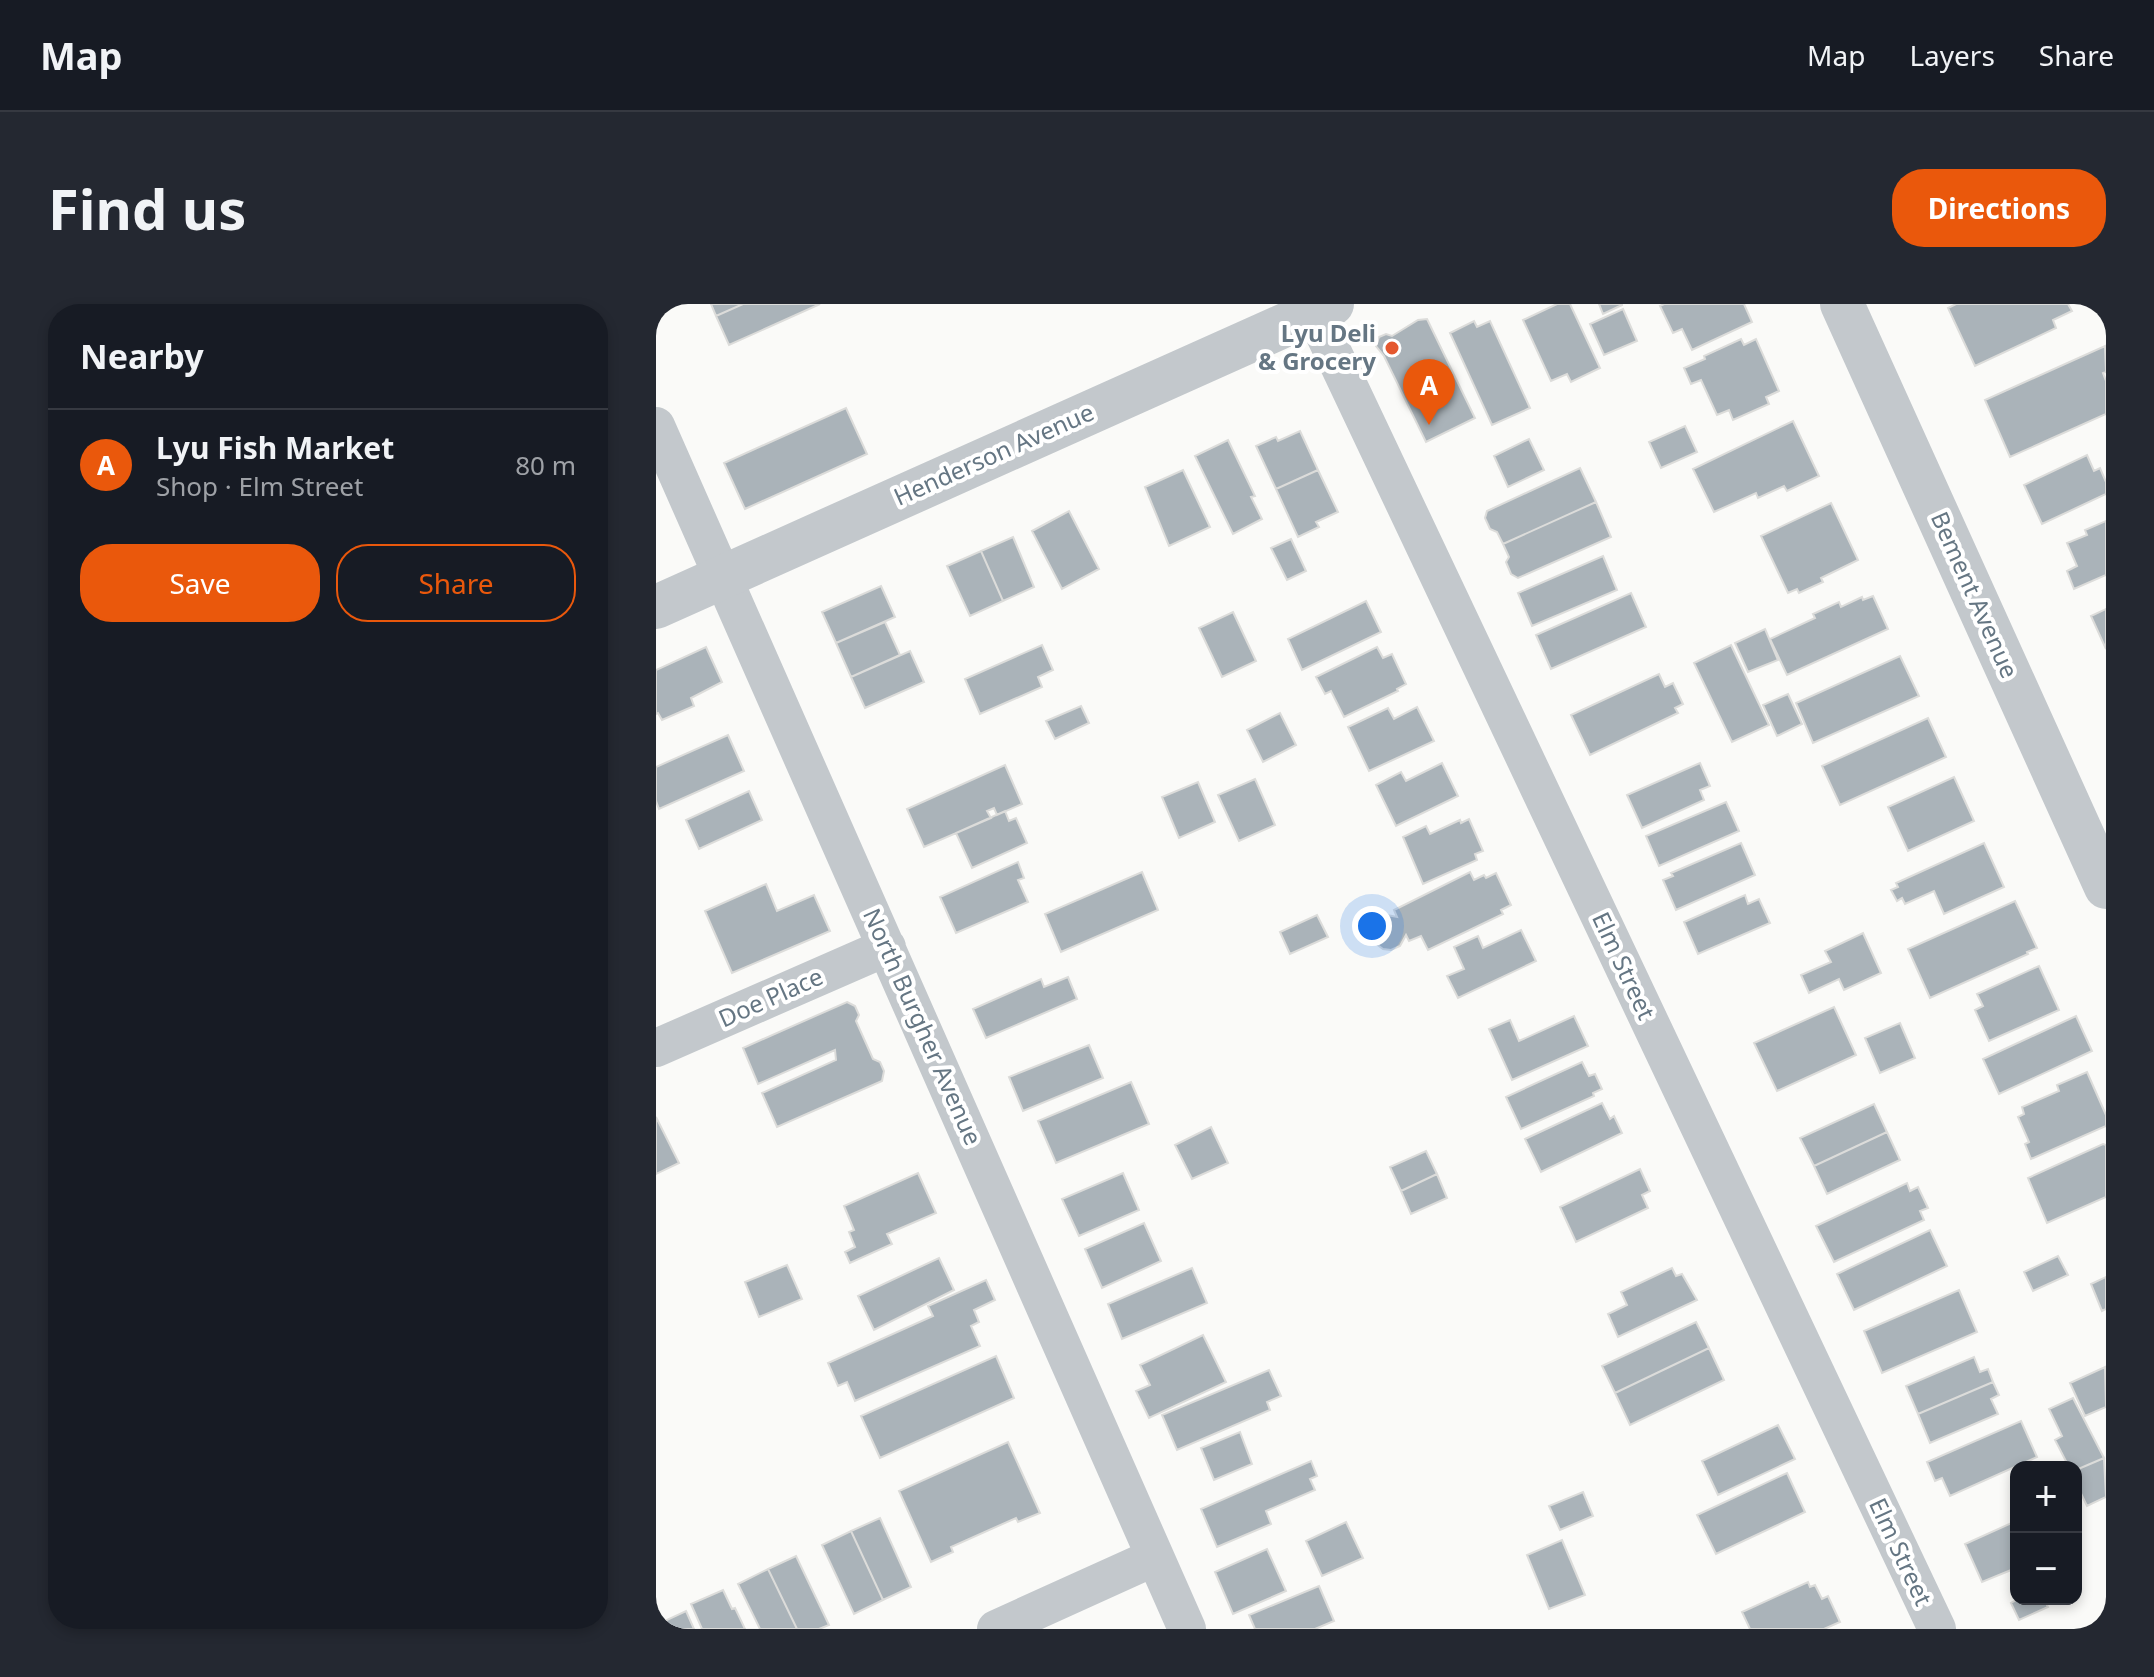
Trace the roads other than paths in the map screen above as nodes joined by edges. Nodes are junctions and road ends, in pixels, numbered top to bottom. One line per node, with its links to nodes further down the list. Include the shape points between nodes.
1 (1842, 304): 6 (street, Bement Avenue)
2 (1318, 307): 4 (street, Henderson Avenue); 12 (street, Elm Street)
3 (656, 426): 4 (street, North Burgher Avenue)
4 (723, 576): 5 (street, Henderson Avenue); 7 (street, North Burgher Avenue)
5 (656, 607)
6 (2106, 887)
7 (887, 947): 8 (street, Doe Place); 9 (street, North Burgher Avenue)
8 (656, 1048)
9 (1155, 1557): 10 (street); 11 (street, North Burgher Avenue)
10 (996, 1629)
11 (1187, 1629)
12 (1937, 1629)

